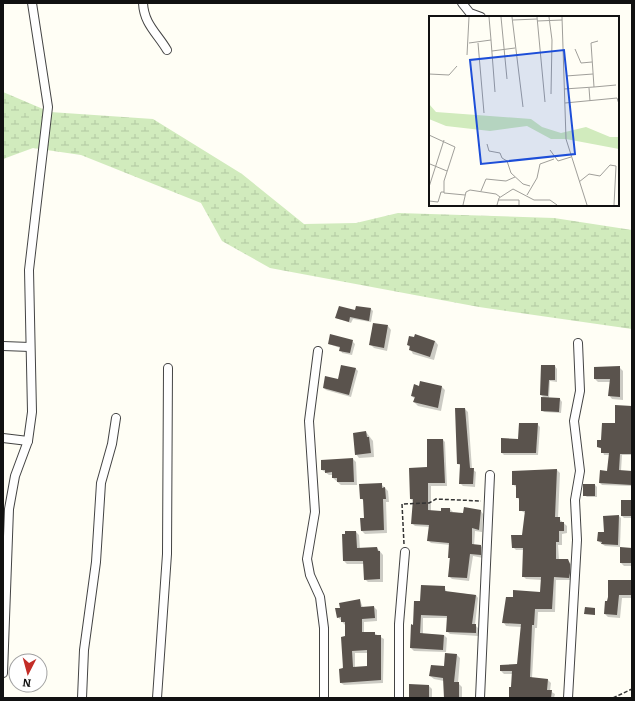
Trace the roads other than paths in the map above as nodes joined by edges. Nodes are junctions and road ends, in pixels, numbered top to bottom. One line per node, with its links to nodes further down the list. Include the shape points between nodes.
1 (32, 3): 8 (street, via 48,107 29,270)
2 (143, 3): 5 (street, via 144,15 149,26)
3 (462, 3): 4 (street, via 470,13)
4 (478, 16)
5 (167, 50)
6 (578, 342): 23 (street, via 580,391 574,421 580,471 575,500 578,540)
7 (3, 346): 8 (street)
8 (30, 347): 13 (street, via 32,412)
9 (318, 351): 20 (street, via 309,421 315,512 307,559 310,575 320,597 324,628)
10 (168, 368): 19 (street, via 167,554)
11 (116, 418): 18 (street, via 101,483 96,562 84,650)
12 (3, 438): 13 (street)
13 (28, 441): 15 (street, via 15,476)
14 (490, 475): 22 (street)
15 (5, 527): 17 (street)
16 (405, 552): 21 (street, via 399,624)
17 (3, 673)
18 (82, 698)
19 (157, 698)
20 (324, 698)
21 (399, 698)
22 (480, 698)
23 (568, 698)

